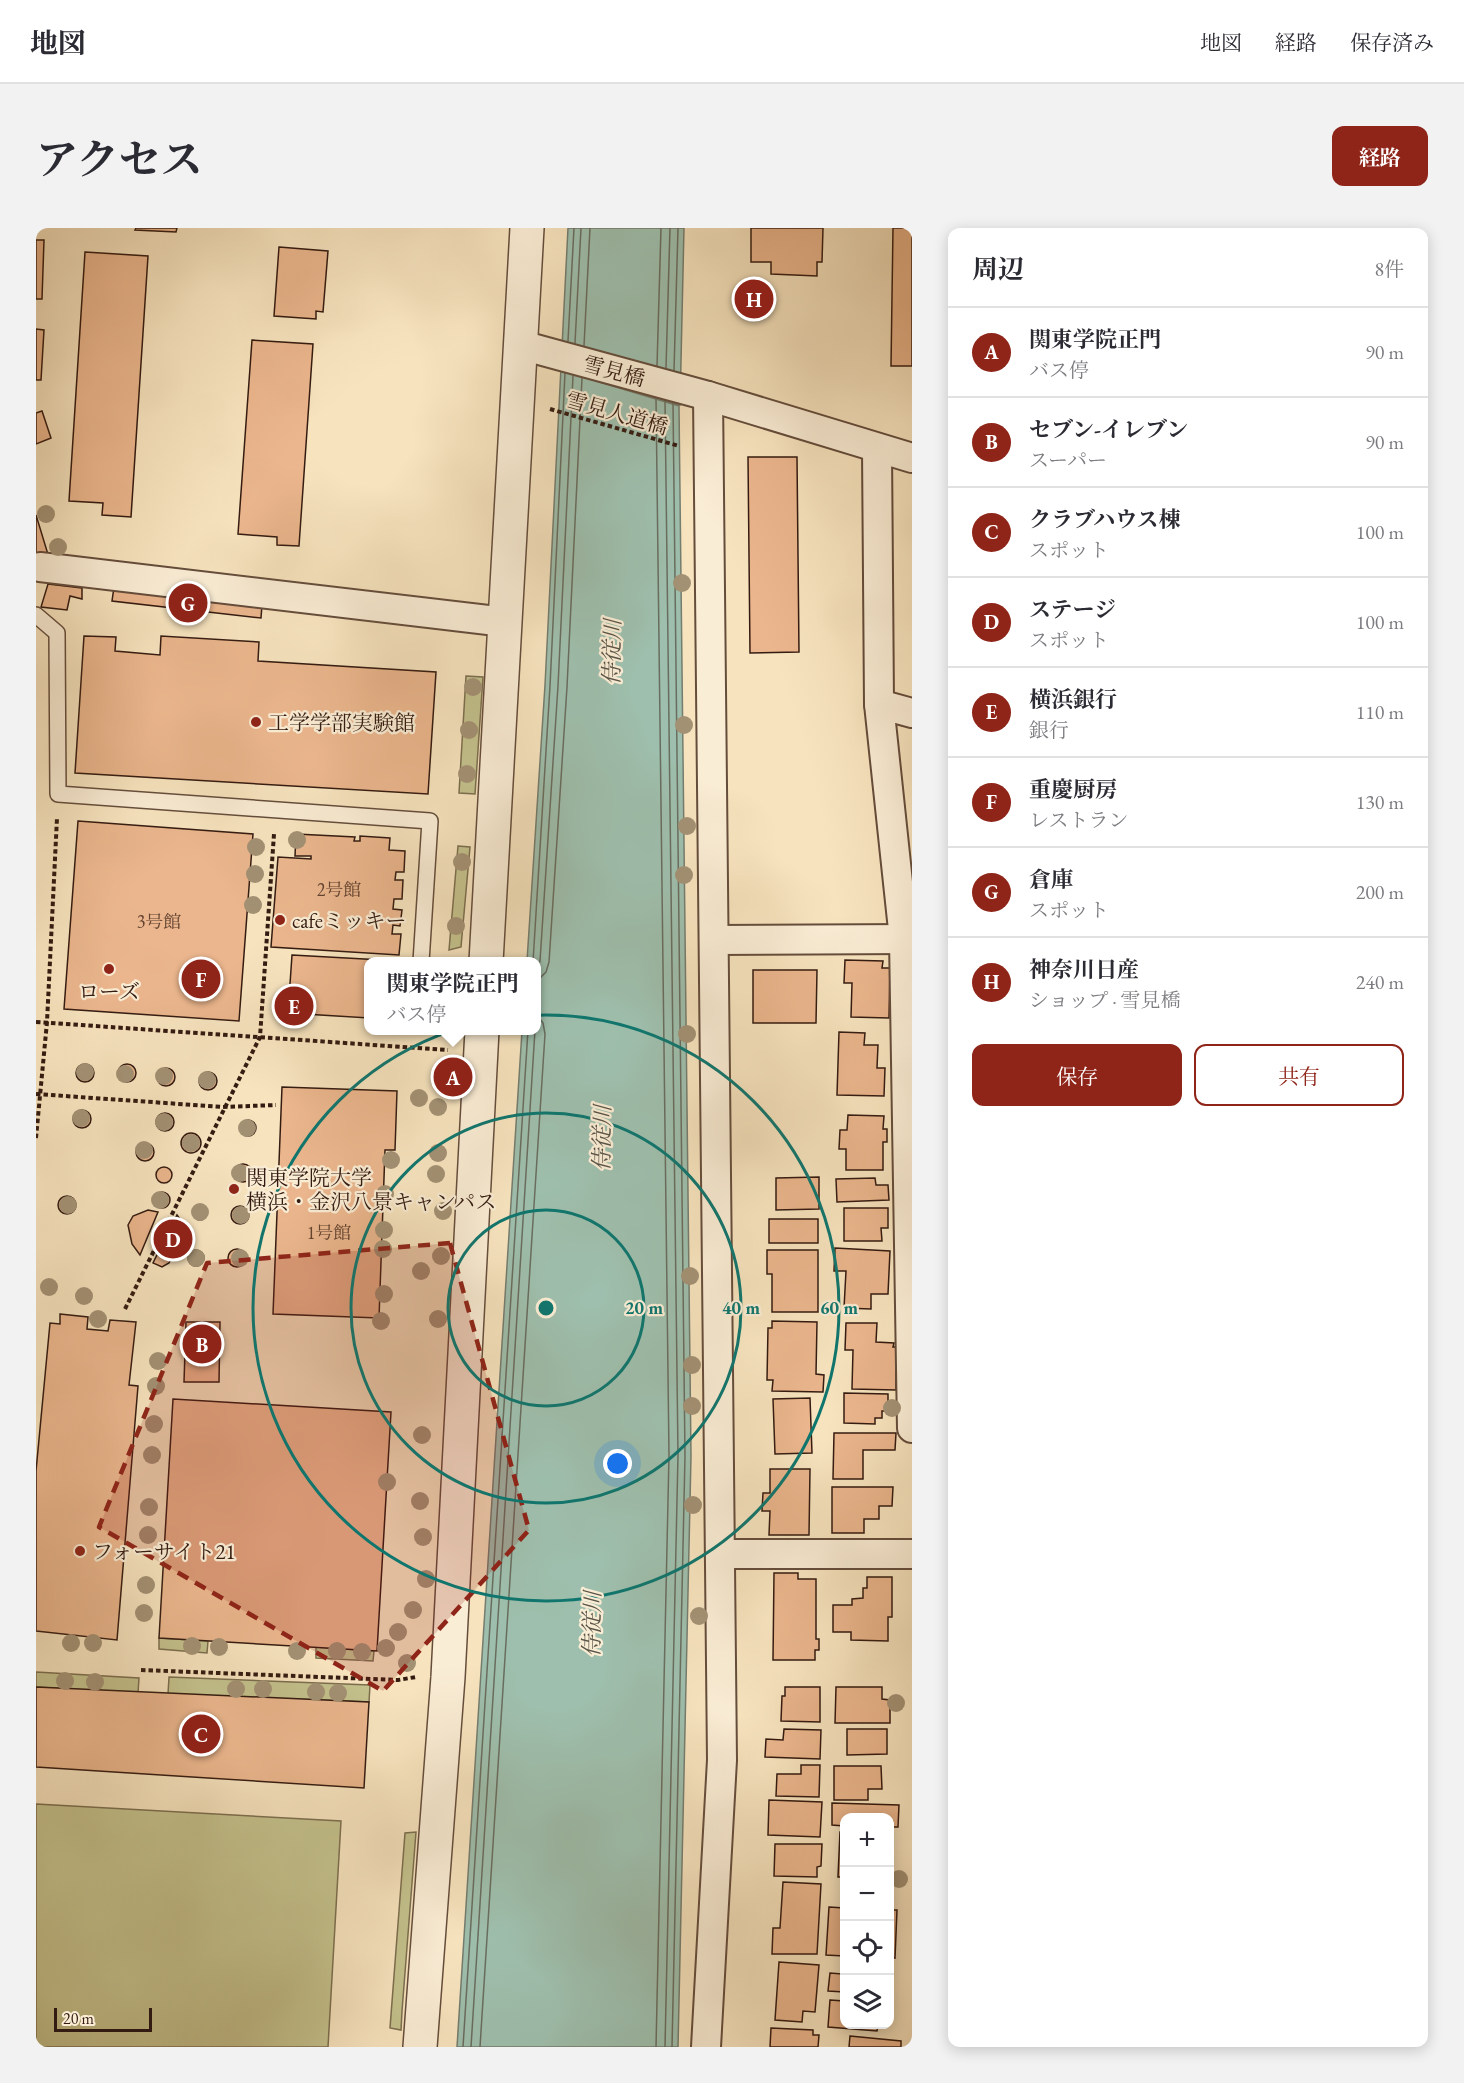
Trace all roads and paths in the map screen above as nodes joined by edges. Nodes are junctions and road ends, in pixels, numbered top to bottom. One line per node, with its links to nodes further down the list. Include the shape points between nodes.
1 (520, 228): 2 (street)
2 (521, 345): 3 (street, 雪見橋); 10 (street)
3 (708, 396): 6 (street, 雪見橋); 16 (street)
4 (546, 408): 5 (path, 雪見人道橋)
5 (680, 446)
6 (877, 449): 7 (street, 雪見橋); 11 (street)
7 (912, 458)
8 (40, 567): 10 (street)
9 (36, 615): 13 (lane, via 57,633)
10 (505, 622): 18 (street)
11 (879, 704): 12 (street); 15 (street)
12 (912, 713)
13 (58, 794): 14 (lane); 20 (path)
14 (276, 810): 17 (lane, via 430,821); 21 (path)
15 (908, 939): 16 (street); 28 (street)
16 (714, 940): 29 (street)
17 (421, 957)
18 (486, 957)
19 (36, 1022): 20 (path)
20 (47, 1022): 21 (path); 23 (path)
21 (260, 1037): 22 (path); 25 (path)
22 (482, 1041): 33 (street, via 448,1665)
23 (38, 1094): 25 (path); 26 (path)
24 (276, 1105): 25 (path)
25 (223, 1107): 27 (path)
26 (36, 1138)
27 (125, 1309)
28 (912, 1428)
29 (720, 1554): 30 (street); 34 (street, via 722,1761)
30 (912, 1554)
31 (141, 1670): 32 (path, via 398,1680)
32 (420, 1676)
33 (420, 2047)
34 (706, 2047)

